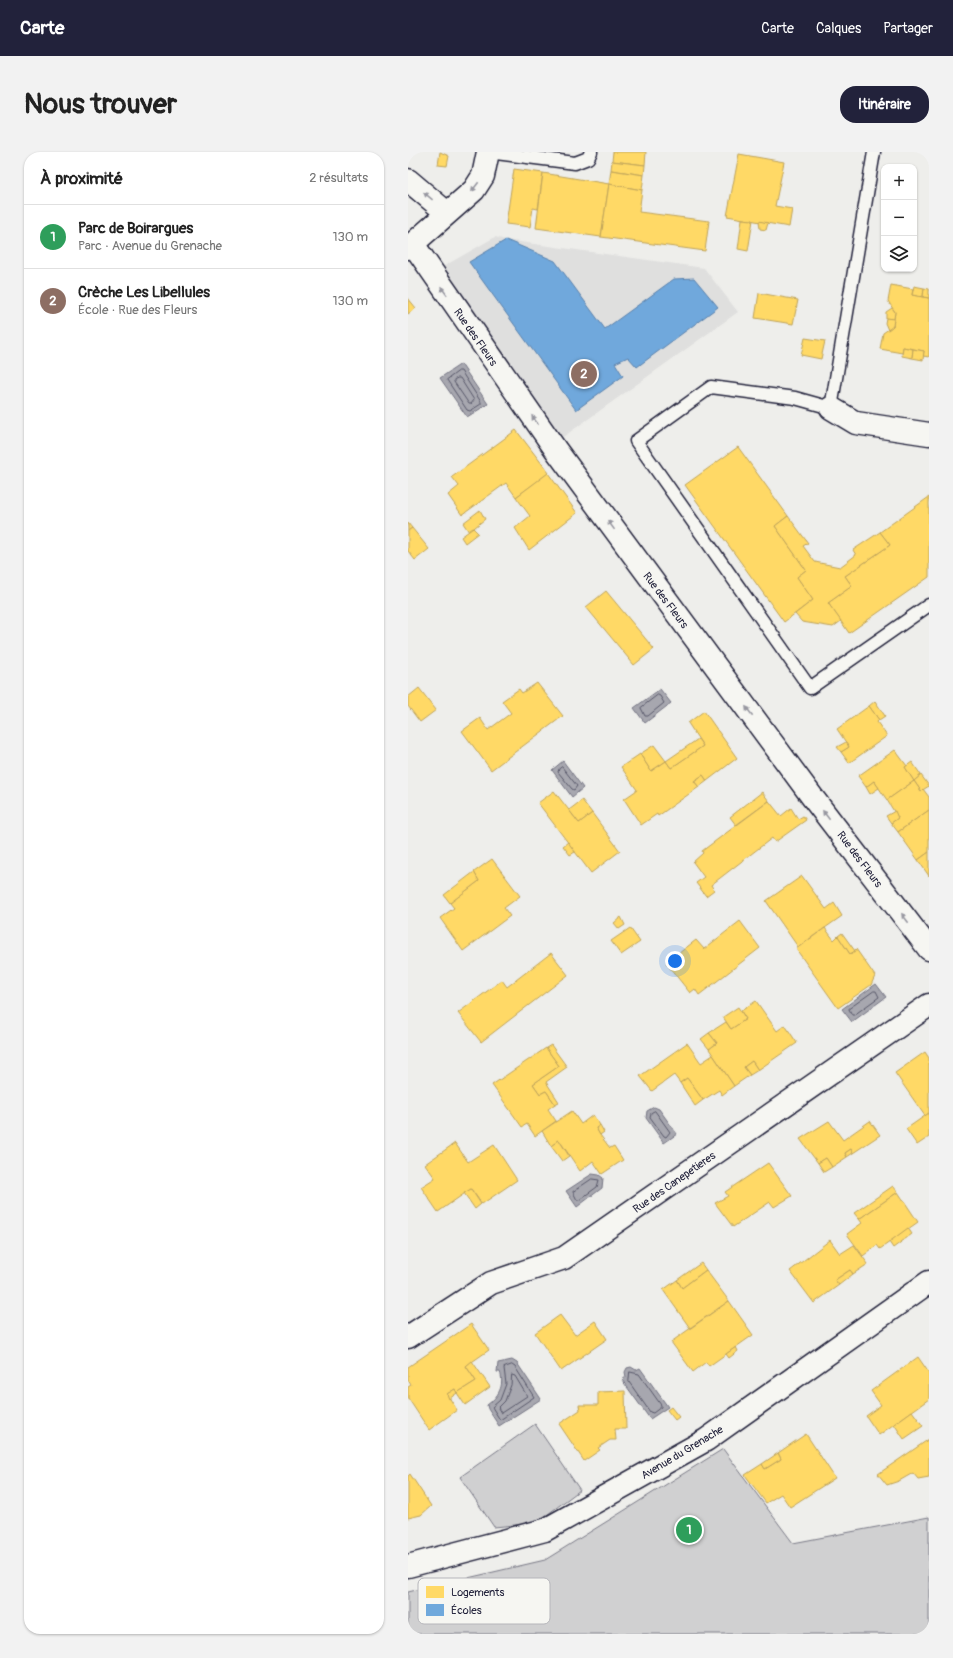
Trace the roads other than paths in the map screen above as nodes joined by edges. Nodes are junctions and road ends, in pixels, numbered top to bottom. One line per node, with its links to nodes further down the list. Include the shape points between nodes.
1 (488, 152): 2 (lane, via 575,163 588,158); 5 (street, one-way to 5, via 483,176 474,190)
2 (591, 152)
3 (874, 152): 7 (lane)
4 (408, 180): 5 (street, one-way to 4)
5 (447, 213): 6 (street)
6 (410, 246): 10 (street, Rue des Fleurs, one-way to 6, via 813,798 565,463)
7 (831, 408): 8 (street, via 856,423); 9 (lane, via 794,398 711,387 636,441 810,688)
8 (929, 434)
9 (929, 605)
10 (929, 949)
11 (929, 1005): 13 (street, Rue des Canepetieres, via 564,1258 491,1283)
12 (929, 1282): 14 (street, Avenue du Grenache, via 706,1440 544,1530)
13 (408, 1337)
14 (408, 1566)

